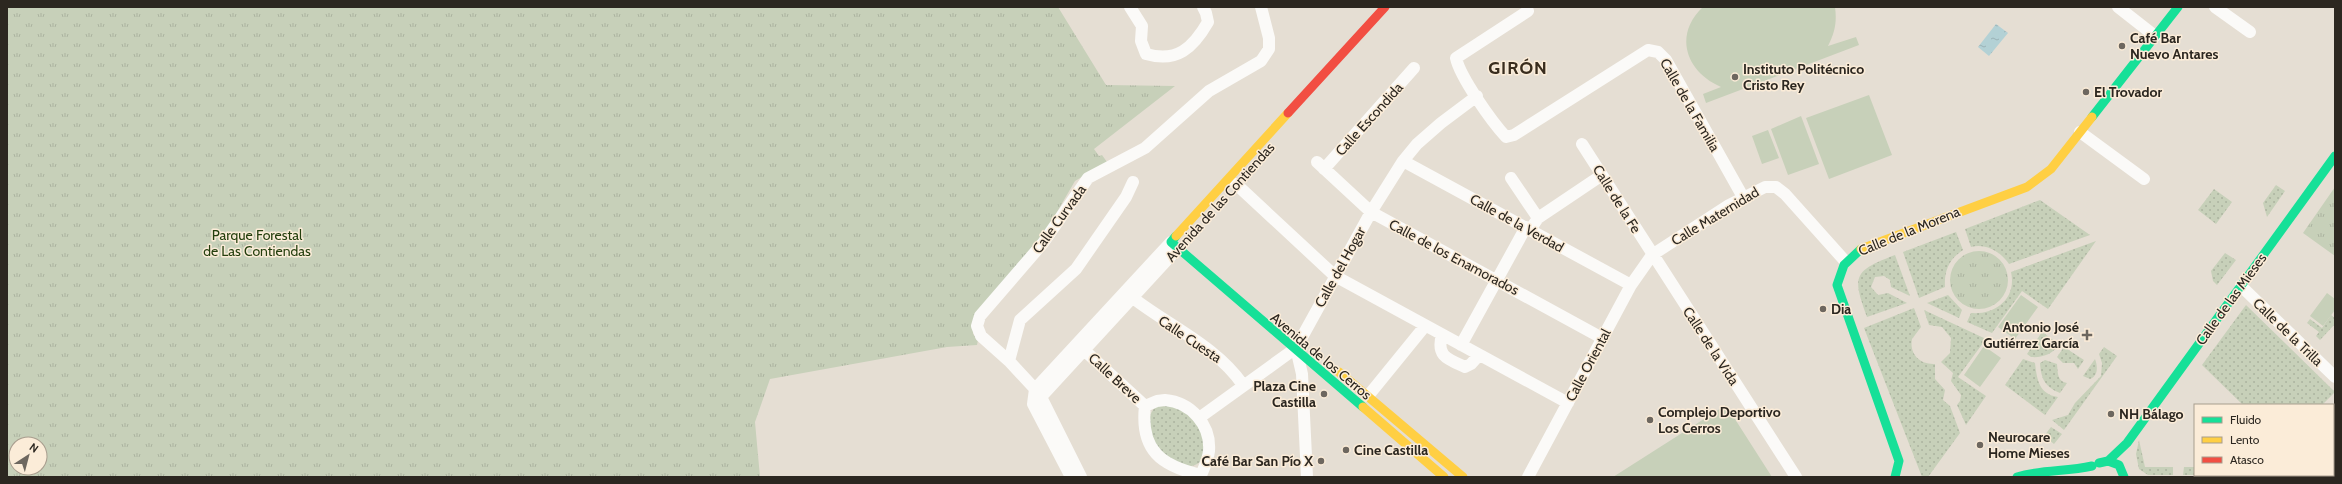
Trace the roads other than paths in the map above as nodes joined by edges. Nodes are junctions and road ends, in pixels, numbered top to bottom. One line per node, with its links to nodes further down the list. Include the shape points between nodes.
1 (1130, 7): 2 (street, via 1142,26 1141,41 1146,54 1159,58 1184,52 1198,39 1208,22)
2 (1202, 7)
3 (1261, 7): 46 (street, Calle Curvada, via 1269,38 1269,48 1261,60 1209,90 1145,148 1088,178 1043,243 980,316 977,326 981,336)
4 (1385, 7): 30 (street, Avenida de las Contiendas)
5 (2118, 7): 11 (street)
6 (2178, 7): 11 (street, Calle de la Morena)
7 (2215, 7): 10 (street)
8 (1528, 11): 15 (street, via 1456,58 1458,66)
9 (1378, 30): 12 (street)
10 (2250, 32)
11 (2156, 36): 16 (street, Calle de la Morena)
12 (1357, 52)
13 (1346, 64): 25 (street, Avenida de las Contiendas)
14 (1414, 68): 20 (street, Calle Escondida)
15 (1477, 96): 19 (street, Calle del Hogar, via 1435,128); 26 (street, Calle de la Familia, via 1506,137 1514,135 1648,50 1658,52 1666,60)
16 (2080, 132): 23 (street); 32 (street, Calle de la Morena, via 2051,169 2027,186 1870,244 1855,251)
17 (1582, 144): 21 (street, Calle de la Fe)
18 (2335, 156): 36 (street, Calle de las Mieses)
19 (1403, 161): 27 (street, Calle del Hogar); 29 (street, Calle de la Verdad)
20 (1320, 166): 27 (street, Calle de los Enamorados)
21 (1602, 175): 28 (street); 31 (street, Calle de la Fe)
22 (1511, 178): 28 (street)
23 (2144, 179)
24 (1133, 182): 46 (street, via 1126,197 1076,269 1020,320)
25 (1236, 184): 30 (street, Avenida de las Contiendas); 33 (street)
26 (1743, 197): 31 (street, Calle Maternidad); 32 (street, Calle Maternidad, via 1765,187 1776,187)
27 (1371, 212): 33 (street, Calle del Hogar); 34 (street, Calle de los Enamorados)
28 (1538, 218): 29 (street)
29 (1528, 228): 34 (street); 35 (street, Calle de la Verdad)
30 (1178, 241): 37 (street, Avenida de las Contiendas); 39 (street, Avenida de los Cerros); 52 (street, Avenida de las Contiendas)
31 (1652, 254): 35 (street, Calle Oriental); 69 (street, Calle de la Vida)
32 (1845, 261): 70 (street, Calle de la Morena, via 1837,285 1899,461)
33 (1335, 276): 38 (street); 43 (street, Calle del Hogar)
34 (1496, 280): 41 (street, Calle de los Enamorados); 42 (street)
35 (1631, 285): 41 (street, Calle Oriental)
36 (2241, 286): 50 (street, Calle de la Trilla); 57 (street, Calle de las Mieses)
37 (1133, 298): 44 (street, Avenida de las Contiendas); 51 (street, Calle Cuesta, via 1152,314 1222,360)
38 (1425, 326): 40 (street); 53 (street)
39 (1287, 334): 43 (street, Avenida de los Cerros); 43 (street, via 1284,347)
40 (1442, 335): 42 (street); 45 (street, via 1439,346 1442,355 1453,361 1465,366 1471,364)
41 (1602, 338): 54 (street, Calle Oriental)
42 (1461, 345): 45 (street)
43 (1294, 349): 48 (street, Avenida de los Cerros); 49 (street); 51 (street)
44 (1084, 350): 52 (street, Avenida de las Contiendas); 55 (street, Calle Breve)
45 (1479, 355): 54 (street)
46 (1009, 361): 52 (street, Calle Curvada)
47 (1330, 364): 53 (street, Avenida de los Cerros)
48 (1316, 366): 49 (street, Avenida de los Cerros); 66 (street, Avenida de los Cerros)
49 (1302, 374): 65 (street)
50 (2335, 377)
51 (1242, 385): 56 (street)
52 (1038, 393): 63 (street, via 1034,404); 64 (street, Calle Curvada)
53 (1368, 396): 67 (street, Avenida de los Cerros)
54 (1568, 403): 68 (street, Calle Oriental)
55 (1145, 406): 56 (street, via 1157,400 1174,401 1190,408); 61 (street, via 1144,430 1154,452 1173,468)
56 (1199, 418): 61 (street, via 1209,441 1209,452)
57 (2127, 443): 58 (street, Calle de las Mieses); 60 (street, Calle de las Mieses)
58 (2108, 461): 59 (street); 60 (street)
59 (2092, 466): 71 (street, via 2076,470 2037,471); 72 (street)
60 (2125, 473)
61 (1201, 476)
62 (2264, 476): 73 (street)
63 (1071, 477)
64 (1081, 477)
65 (1306, 477)
66 (1444, 477)
67 (1463, 477)
68 (1528, 477)
69 (1796, 477)
70 (1895, 477)
71 (2017, 477)
72 (2086, 477)
73 (2251, 477)

